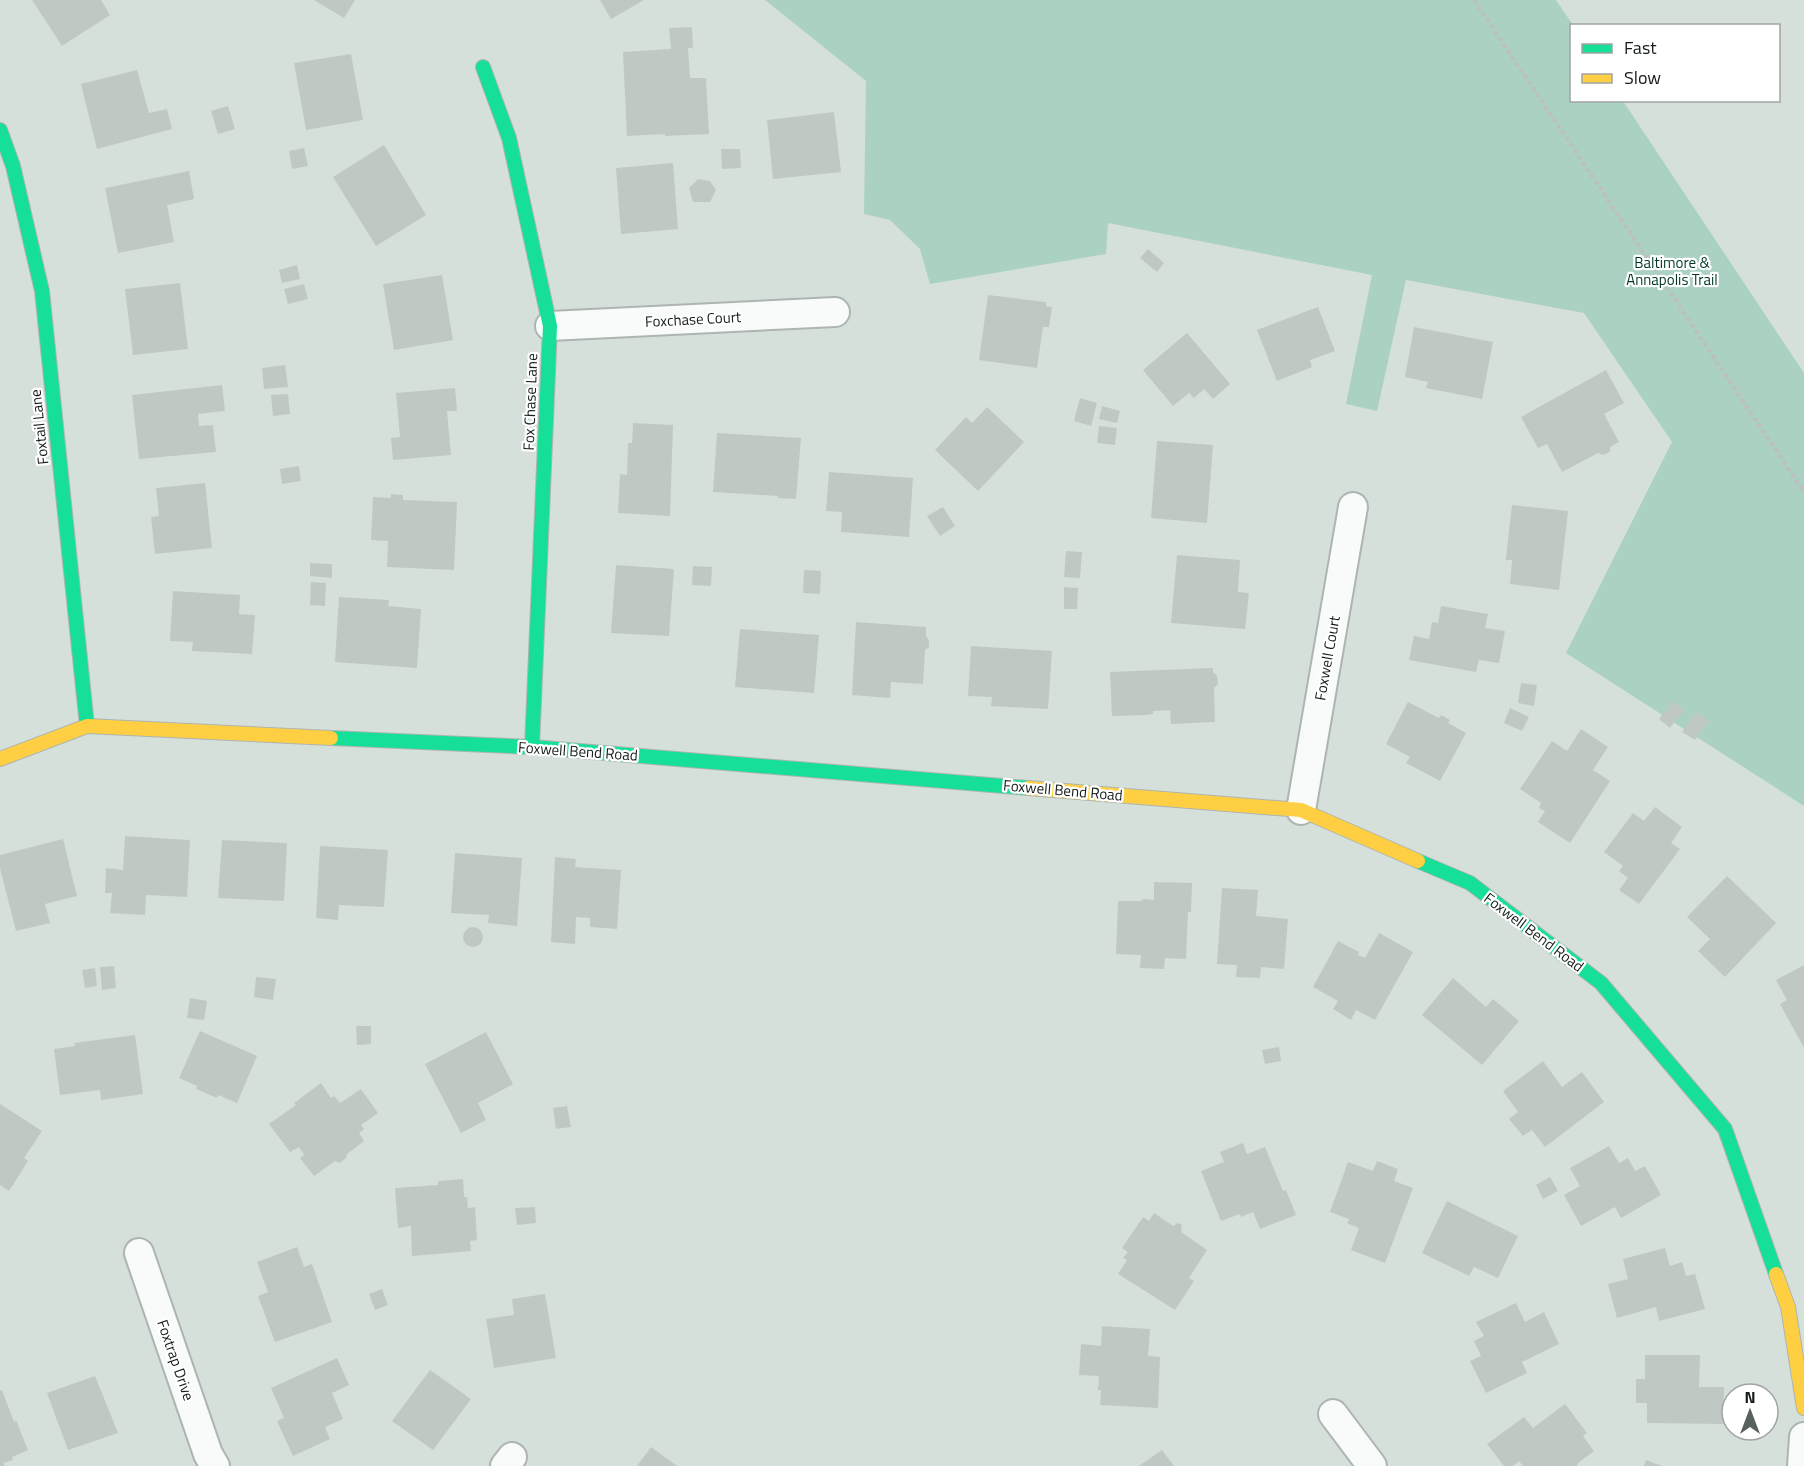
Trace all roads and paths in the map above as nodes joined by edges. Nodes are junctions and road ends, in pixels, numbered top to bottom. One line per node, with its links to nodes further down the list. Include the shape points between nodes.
1 (1474, 0): 6 (path)
2 (483, 67): 5 (street, Fox Chase Lane, via 509,138)
3 (0, 130): 8 (street, Foxtail Lane, via 13,166 42,291)
4 (835, 312): 5 (street, Foxchase Court)
5 (550, 326): 9 (street, Fox Chase Lane)
6 (1804, 492)
7 (1353, 507): 11 (street, Foxwell Court)
8 (87, 726): 9 (street, Foxwell Bend Road); 10 (street, Foxwell Bend Road)
9 (532, 747): 11 (street, Foxwell Bend Road)
10 (0, 759)
11 (1300, 810): 13 (street, Foxwell Bend Road, via 1470,883 1601,983 1725,1129 1788,1307)
12 (139, 1253): 16 (street, Foxtrap Drive, via 207,1454)
13 (1804, 1408)
14 (1333, 1414): 17 (street)
15 (1804, 1437): 18 (street)
16 (215, 1466)
17 (1372, 1466)
18 (1802, 1466)

